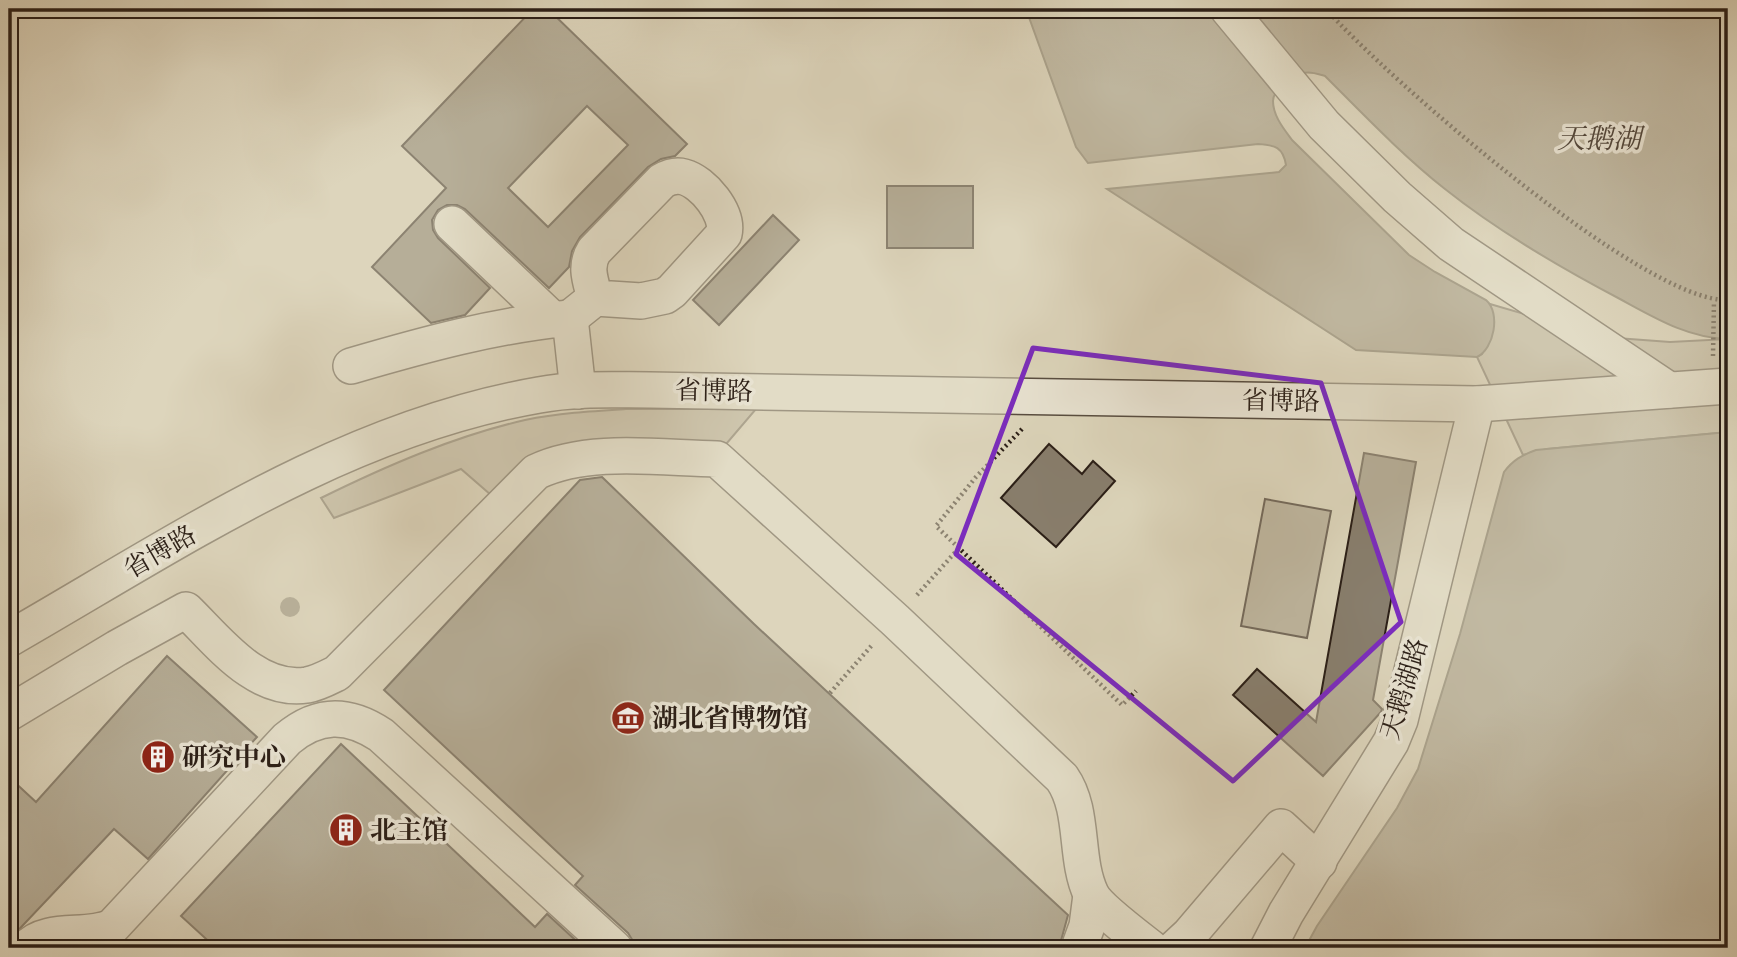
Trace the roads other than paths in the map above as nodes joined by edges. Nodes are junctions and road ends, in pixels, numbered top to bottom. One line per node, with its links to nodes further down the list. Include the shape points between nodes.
1 (1228, 9): 6 (street, via 1324,125 1451,244)
2 (452, 224): 3 (street)
3 (572, 312): 4 (street, via 461,335); 7 (street)
4 (351, 366)
5 (1728, 386): 6 (street, 省博路)
6 (1669, 390): 8 (street, 省博路)
7 (578, 391): 8 (street, 省博路); 9 (street, 省博路, via 446,417 326,461)
8 (1477, 404): 11 (street, 天鹅湖路, via 1400,720)
9 (9, 639)
10 (9, 713): 12 (street, via 186,610 242,664 264,678 297,686 318,682 337,673 536,472 566,461 604,457 717,459 1062,778 1071,795)
11 (1319, 862): 18 (street, via 1281,827); 19 (street, 天鹅湖路)
12 (1091, 895): 16 (street); 17 (street)
13 (87, 941): 14 (street, via 44,938); 15 (street, via 120,919 297,731 321,721 345,719 381,735)
14 (27, 948)
15 (614, 948)
16 (1079, 948)
17 (1151, 948)
18 (1175, 948)
19 (1268, 948)

